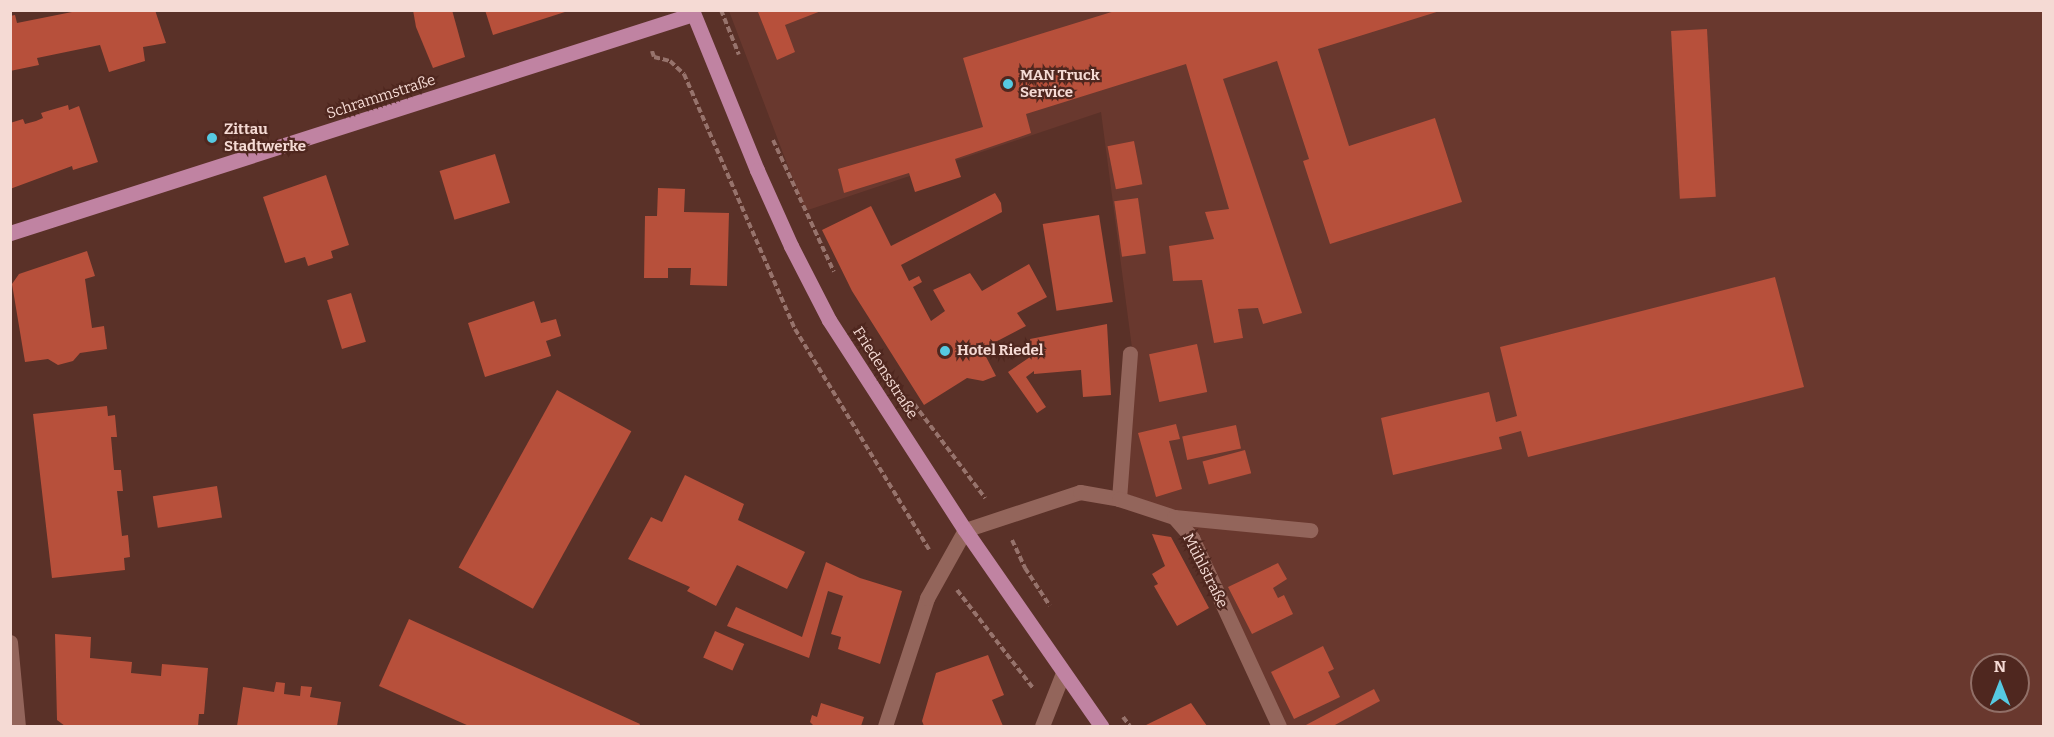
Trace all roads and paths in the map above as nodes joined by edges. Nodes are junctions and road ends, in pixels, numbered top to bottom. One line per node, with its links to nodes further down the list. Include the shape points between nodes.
1 (721, 10): 3 (path)
2 (692, 12): 5 (main road, Schrammstraße); 12 (main road, Friedensstraße, via 762,181 818,299)
3 (741, 62)
4 (770, 134): 6 (path)
5 (10, 233)
6 (837, 279)
7 (1130, 352): 9 (street)
8 (911, 399): 11 (path)
9 (1119, 499): 10 (street, Mühlstraße); 11 (street, Mühlstraße, via 1080,492)
10 (1174, 517): 13 (street); 23 (street, Mühlstraße, via 1192,538)
11 (1001, 518): 12 (street, Mühlstraße); 14 (path, via 1025,568)
12 (965, 530): 16 (main road, Friedensstraße); 19 (street, via 927,598)
13 (1310, 530)
14 (1055, 615)
15 (10, 642): 18 (street)
16 (1063, 672): 20 (street); 21 (main road, Friedensstraße)
17 (1117, 708): 22 (path)
18 (18, 726)
19 (885, 726)
20 (1042, 726)
21 (1101, 726)
22 (1130, 726)
23 (1279, 726)

